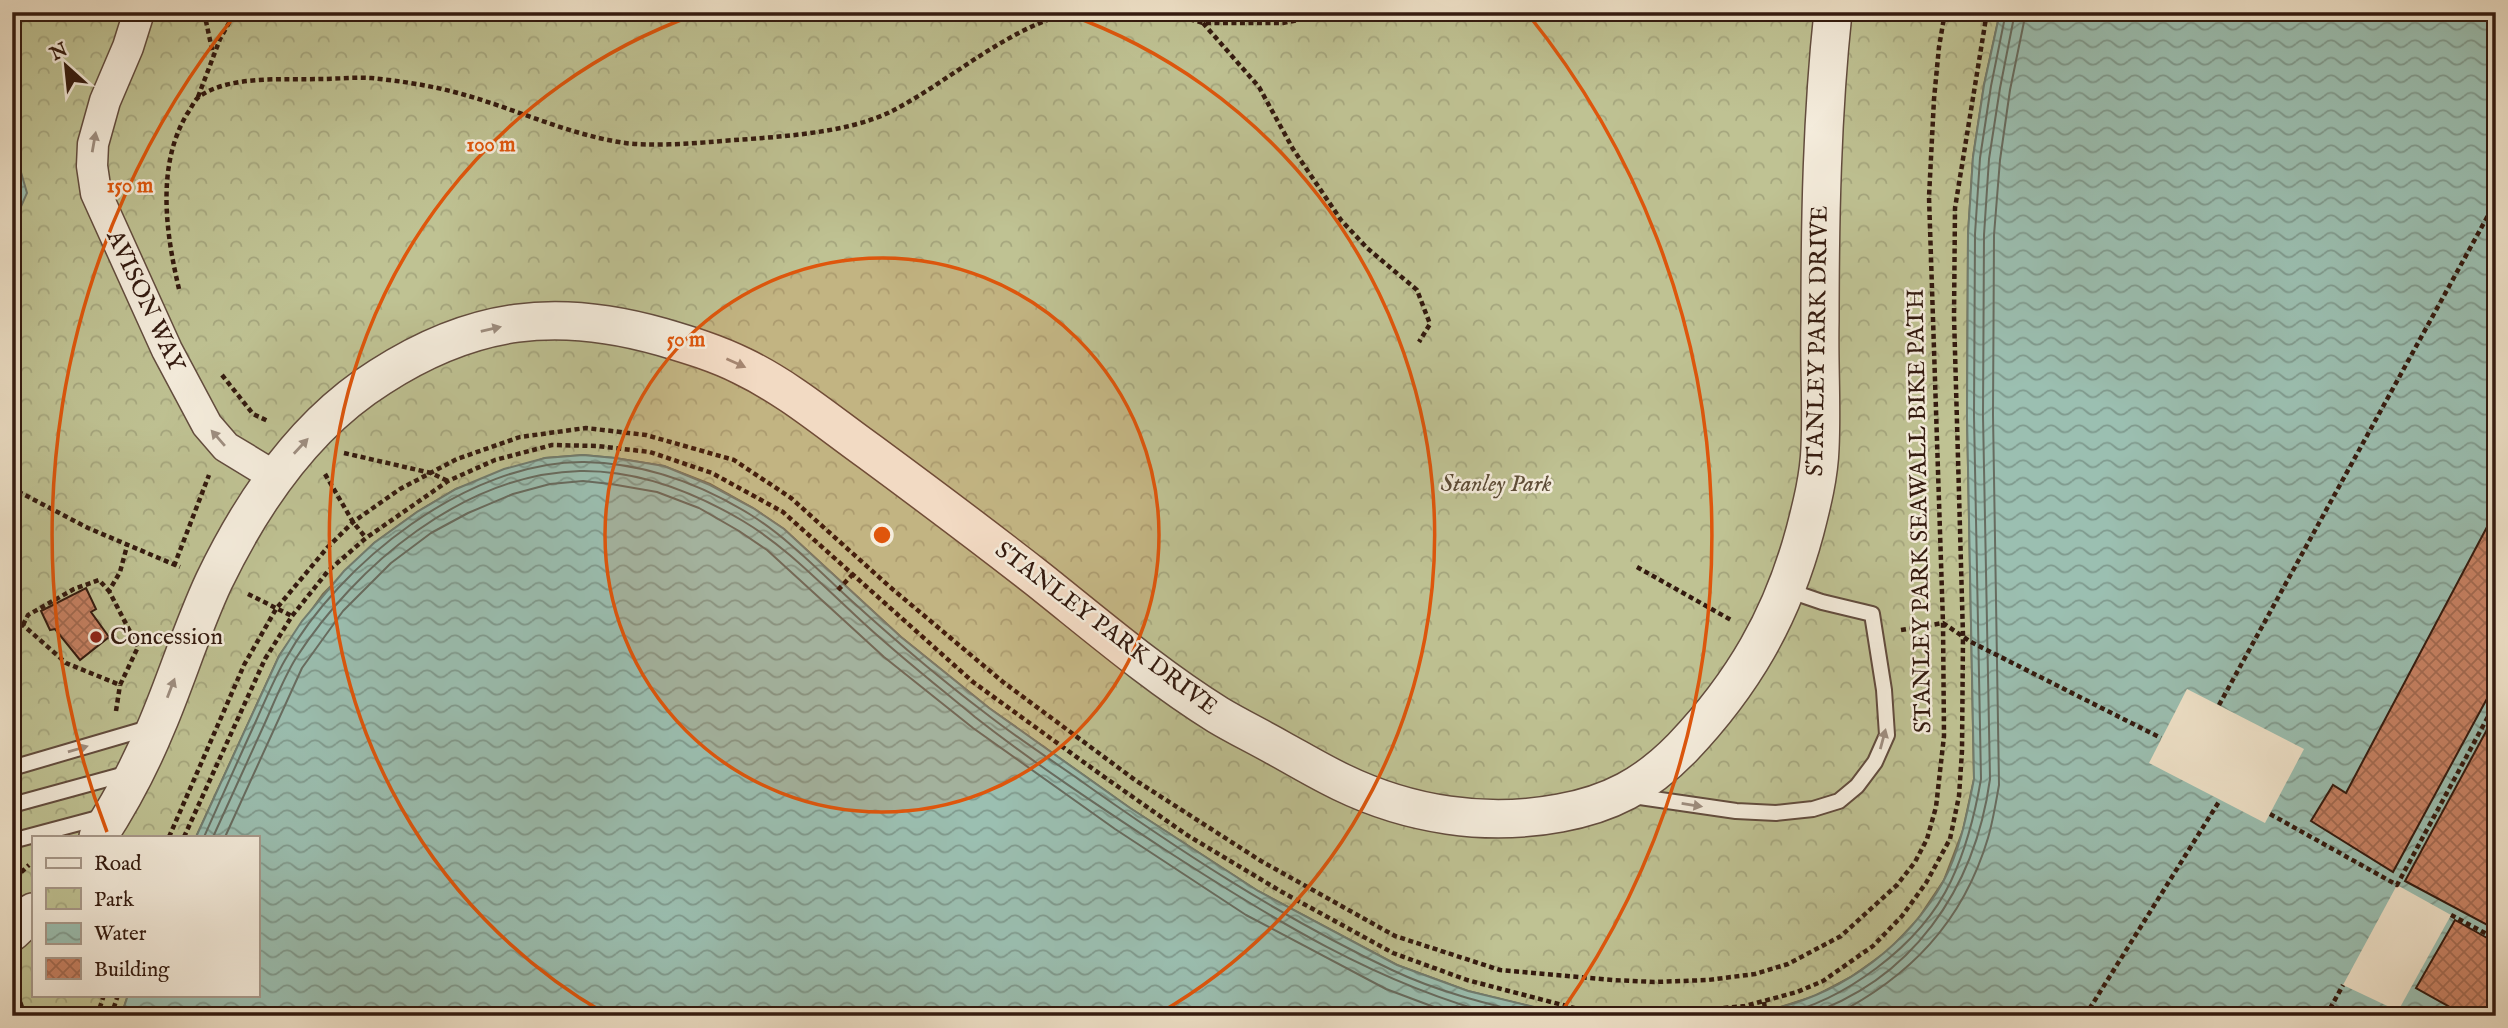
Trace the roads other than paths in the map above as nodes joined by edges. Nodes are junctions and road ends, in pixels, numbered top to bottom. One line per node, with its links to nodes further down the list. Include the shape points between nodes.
1 (139, 12): 3 (street, AVISON WAY, one-way to 1, via 226,447 207,425 167,350 96,193 93,144)
2 (1833, 12): 4 (street, STANLEY PARK DRIVE, via 1825,85 1822,193 1821,454)
3 (274, 476): 5 (street, STANLEY PARK DRIVE, one-way to 3, via 215,580); 8 (street, STANLEY PARK DRIVE, one-way to 8, via 344,403 440,345 511,324 552,319 607,323 694,346 781,387 1217,715 1342,783 1406,806 1472,820 1541,817)
4 (1787, 590): 8 (street, STANLEY PARK DRIVE, via 1765,637 1710,718 1664,767); 8 (lane, one-way to 4, via 1776,813 1839,801 1857,786 1887,735 1872,614)
5 (157, 726): 6 (lane, one-way to 5); 7 (street, STANLEY PARK DRIVE)
6 (12, 768)
7 (135, 772): 9 (lane); 10 (street, STANLEY PARK DRIVE)
8 (1624, 794)
9 (12, 805)
10 (105, 826): 11 (lane)
11 (43, 836)
12 (32, 838): 13 (lane)
13 (12, 841)
14 (32, 913): 15 (street)
15 (12, 932)

